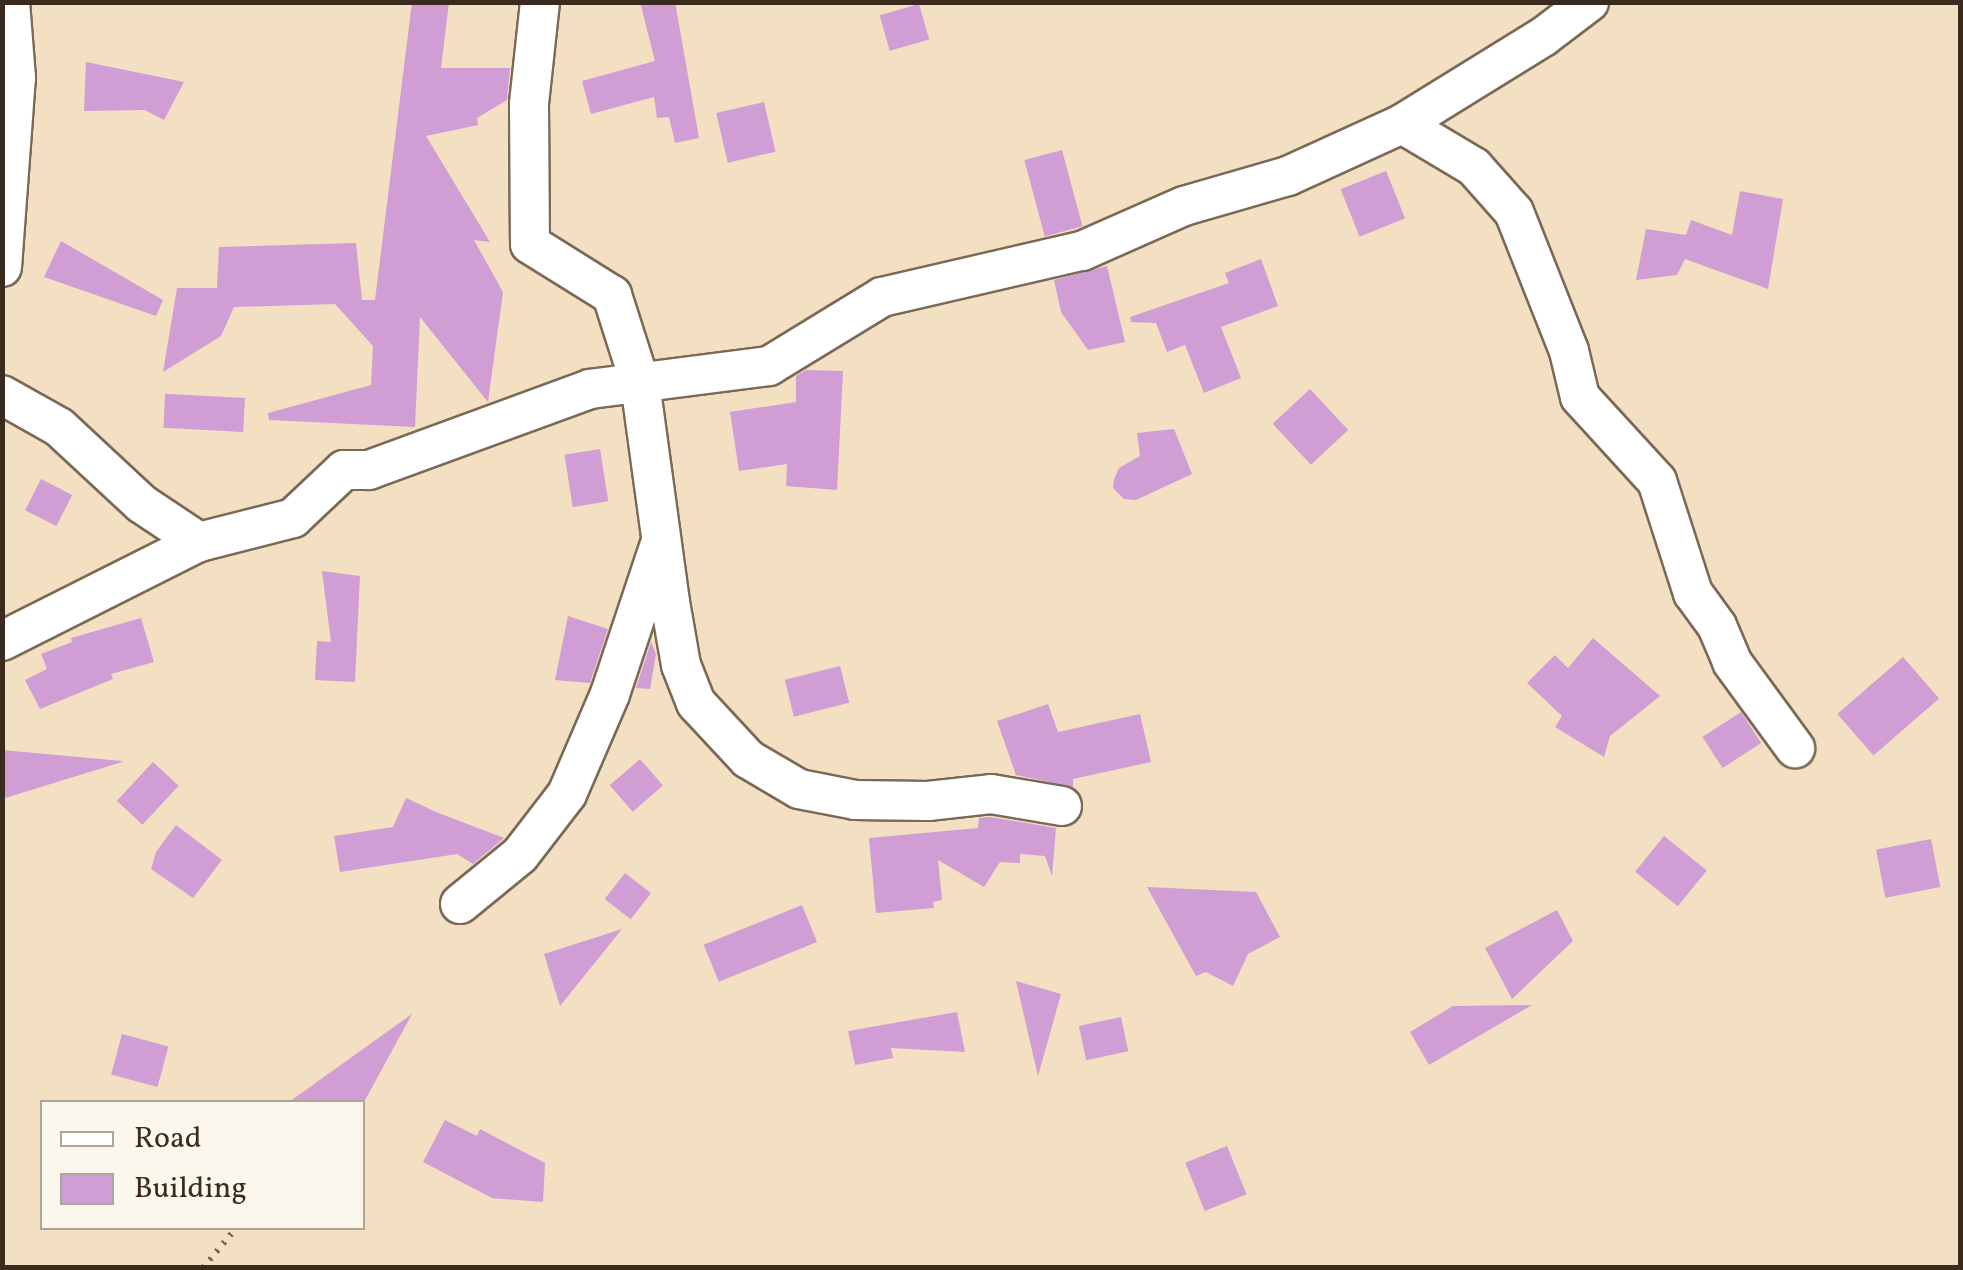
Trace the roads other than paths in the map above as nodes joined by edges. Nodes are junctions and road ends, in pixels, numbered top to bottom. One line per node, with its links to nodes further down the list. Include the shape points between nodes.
1 (10, 2): 5 (street, via 16,78)
2 (540, 2): 6 (street, via 528,104 530,244 612,295)
3 (1589, 2): 4 (street, via 1543,38)
4 (1402, 124): 6 (street, via 1288,176 1184,206 1082,250 882,297 770,366); 11 (street, via 1474,167 1514,212 1569,351 1580,398 1657,481 1693,593)
5 (2, 267)
6 (640, 384): 8 (street); 9 (street, via 590,389 370,470 344,470 292,518)
7 (2, 396): 9 (street, via 59,427 142,504)
8 (663, 536): 12 (street, via 686,678 696,704 748,759 799,790 854,800 991,794); 13 (street, via 610,694 567,794 520,856)
9 (200, 542): 10 (street)
10 (2, 640)
11 (1794, 748)
12 (1062, 806)
13 (460, 904)

